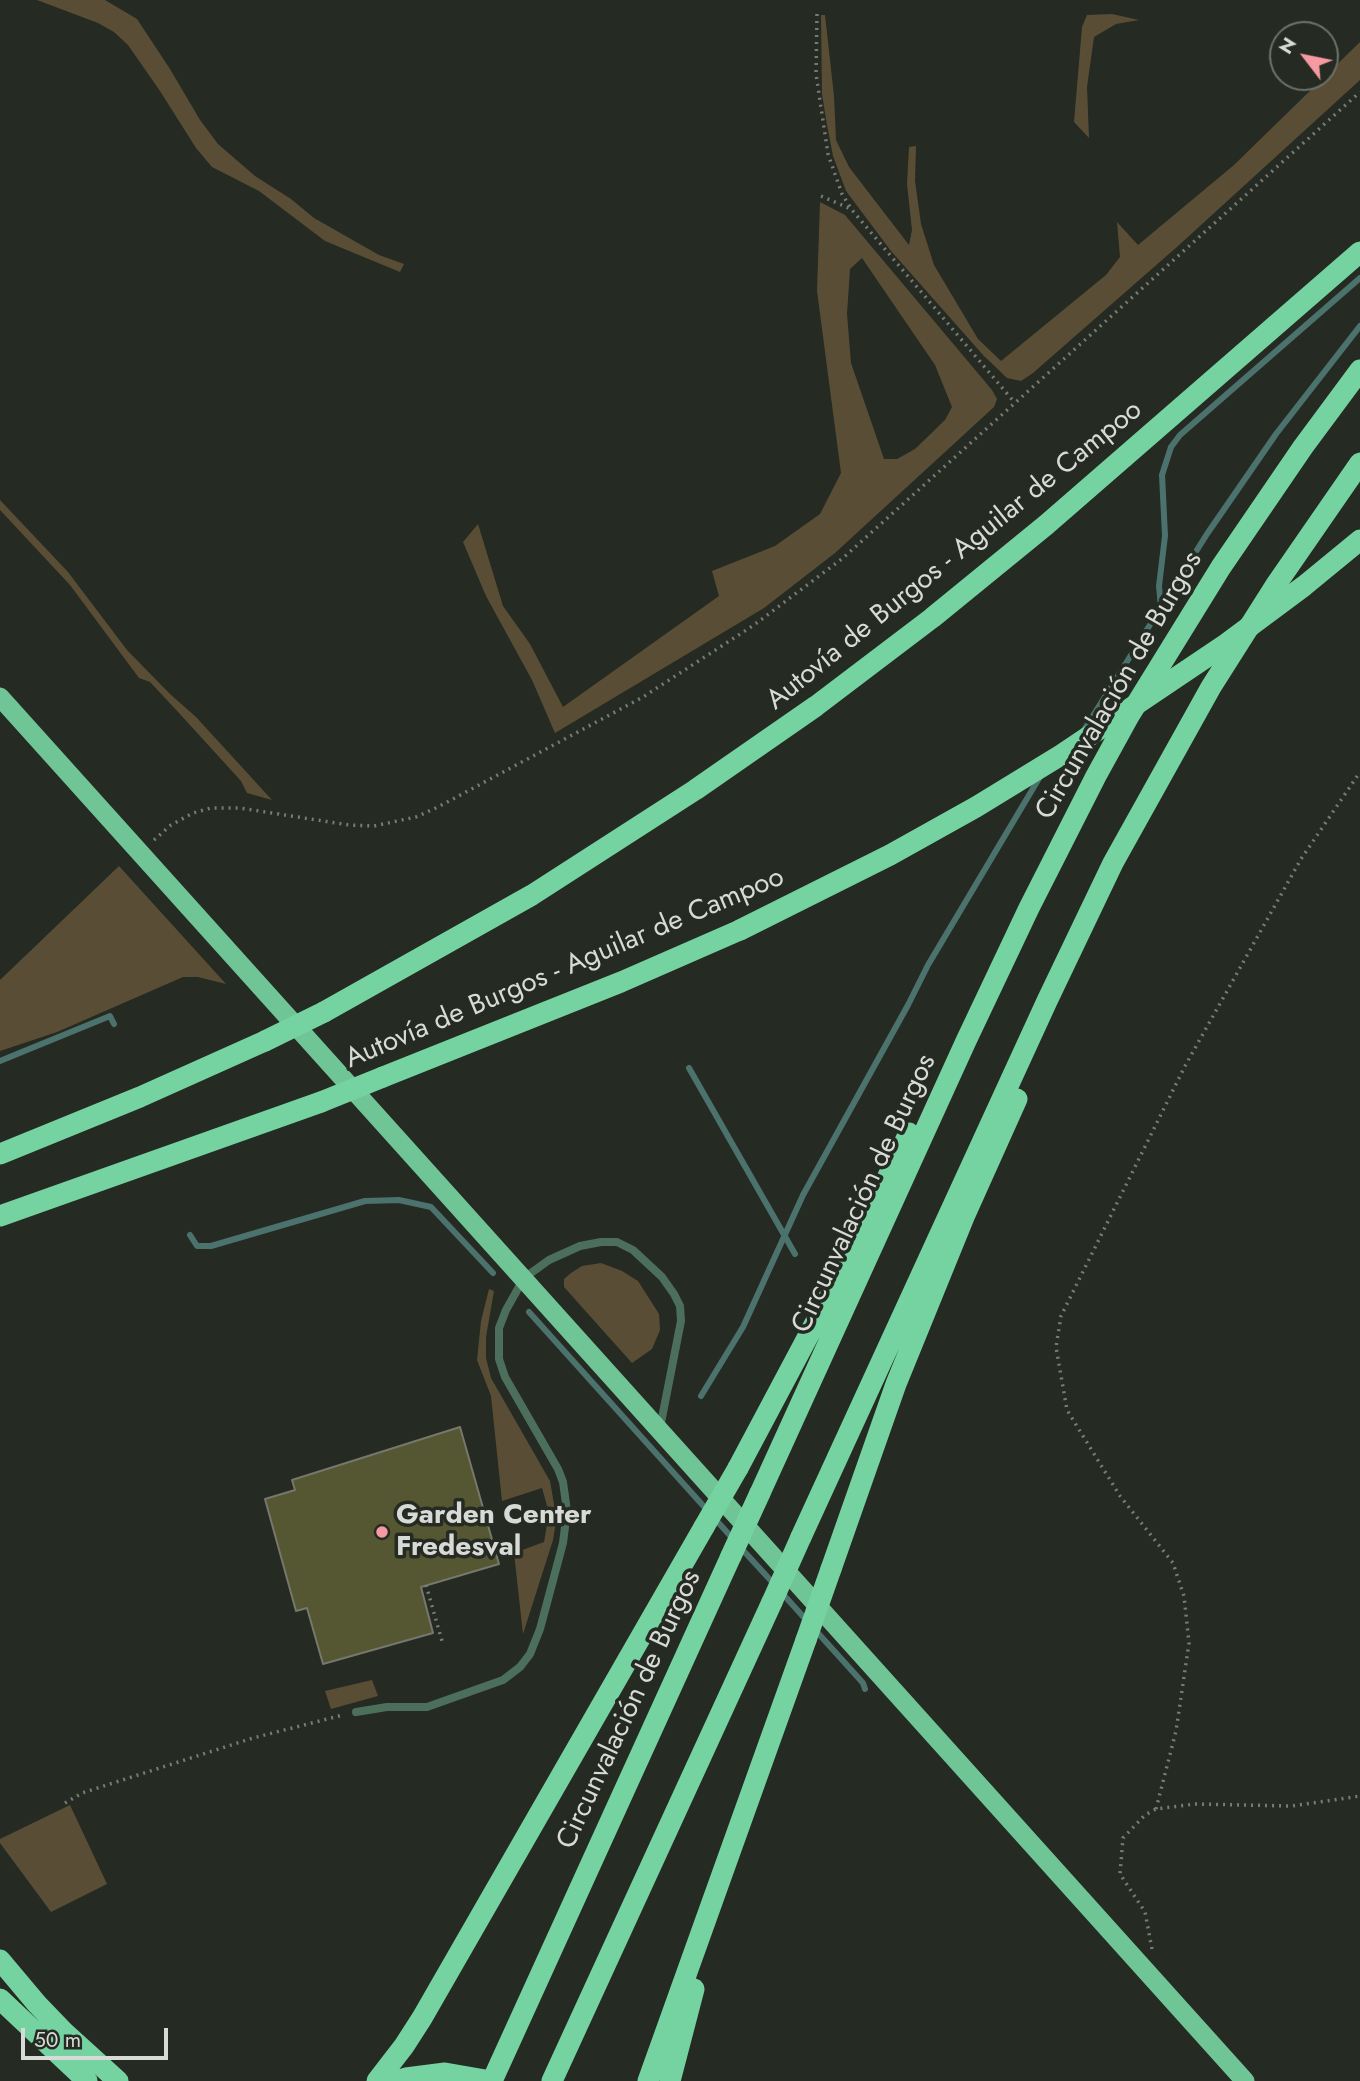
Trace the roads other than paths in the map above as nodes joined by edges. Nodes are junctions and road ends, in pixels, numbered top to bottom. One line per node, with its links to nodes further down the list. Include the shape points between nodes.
1 (1360, 252): 8 (highway, Autovía de Burgos - Aguilar de Campoo, bridge, via 932,618 685,797 532,895 324,1012 140,1097)
2 (1360, 370): 7 (highway, Circunvalación de Burgos, via 1221,567 1129,716)
3 (1360, 463): 6 (highway, via 1243,635)
4 (1360, 540): 9 (highway, Autovía de Burgos - Aguilar de Campoo, bridge, via 1226,644 1061,755 890,855 740,930 321,1102)
5 (0, 697): 10 (highway)
6 (1163, 770): 12 (highway, bridge, via 941,1271); 21 (highway, bridge, via 1056,980)
7 (1077, 812): 18 (highway, bridge, via 978,995 830,1295 738,1468 422,2018); 20 (highway, Circunvalación de Burgos, bridge, via 966,1041)
8 (0, 1154)
9 (0, 1216)
10 (524, 1279): 11 (highway); 11 (lane, via 549,1260 601,1242 617,1242 633,1250 662,1278 680,1306 681,1321); 13 (lane, via 499,1328 499,1359 558,1469 567,1511 540,1629 530,1654 502,1680 427,1707)
11 (660, 1427): 24 (highway)
12 (806, 1640): 22 (highway); 23 (highway, via 694,1989)
13 (356, 1712)
14 (0, 1960): 17 (highway, via 55,2023)
15 (0, 1998): 16 (highway)
16 (87, 2081)
17 (118, 2081)
18 (377, 2081)
19 (396, 2081): 20 (highway, via 445,2073)
20 (492, 2081)
21 (552, 2081)
22 (648, 2081)
23 (670, 2081)
24 (1245, 2081)

